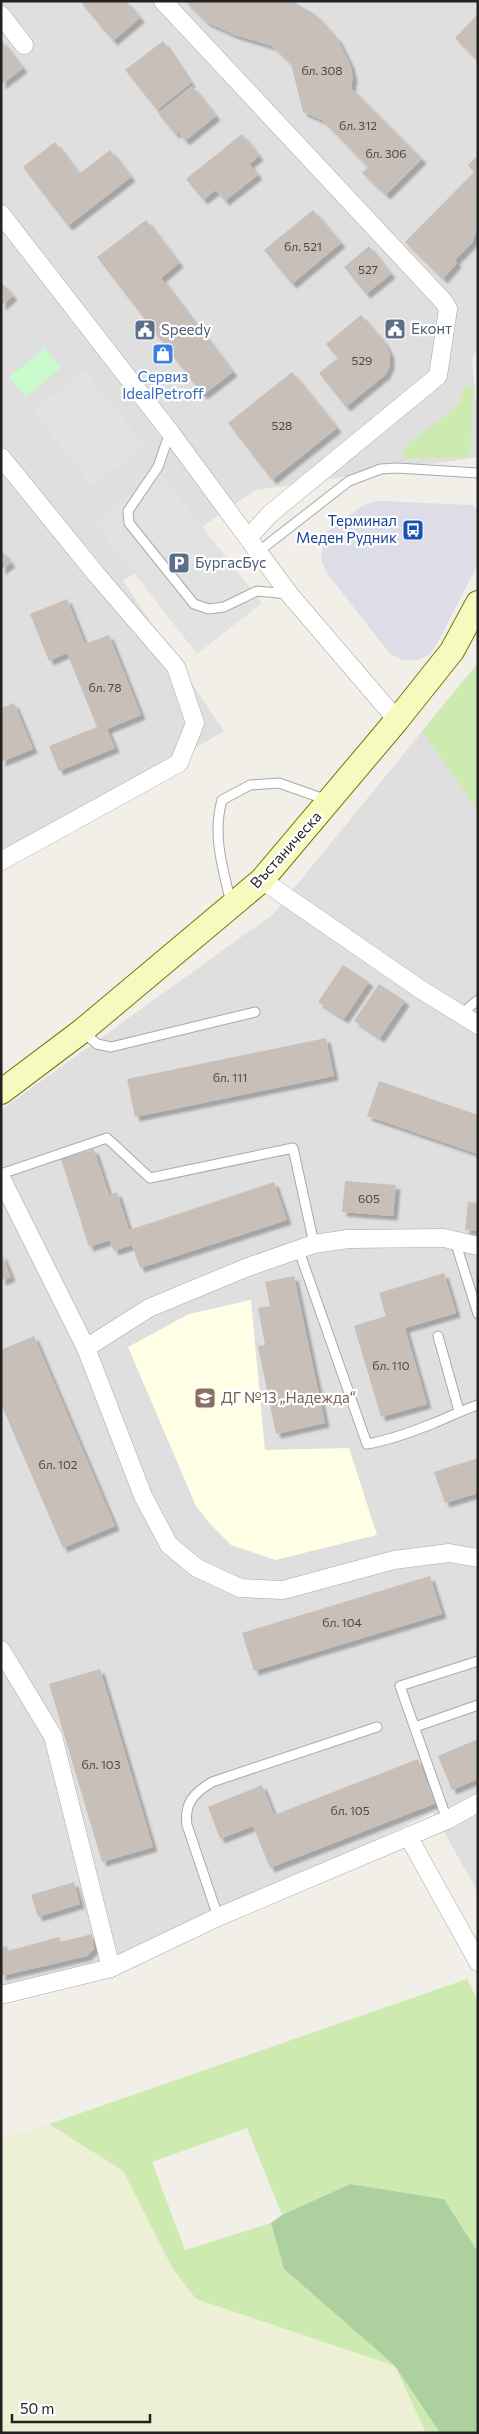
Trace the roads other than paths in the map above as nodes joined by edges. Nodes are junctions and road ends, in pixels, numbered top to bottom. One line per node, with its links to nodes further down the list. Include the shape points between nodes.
1 (164, 1): 8 (street, via 448,309 438,376 270,514)
2 (1, 15): 3 (street)
3 (24, 45)
4 (1, 214): 5 (street)
5 (170, 432): 8 (street); 10 (lane, via 158,467 128,511 129,523 194,604 209,609 224,607 257,592)
6 (1, 457): 14 (street, via 176,667 196,724 179,763)
7 (478, 473): 9 (lane, via 397,468 366,474 349,481)
8 (248, 538): 9 (street)
9 (258, 552): 10 (street)
10 (290, 595): 12 (street)
11 (478, 603): 12 (main road, Въстаническа, via 452,651)
12 (397, 720): 13 (main road, Въстаническа)
13 (329, 801): 15 (main road, Въстаническа); 16 (lane, via 279,783 250,785 222,800 217,817 219,848)
14 (1, 861)
15 (262, 880): 16 (main road, Въстаническа); 19 (street)
16 (231, 906): 21 (main road, Въстаническа)
17 (478, 1000): 19 (lane)
18 (255, 1012): 21 (lane, via 111,1047 97,1044)
19 (461, 1014): 20 (street)
20 (478, 1025)
21 (82, 1031): 22 (main road, Въстаническа)
22 (1, 1092)
23 (2, 1183): 25 (lane, via 106,1138 150,1178 293,1148); 29 (street)
24 (455, 1241): 25 (street, via 444,1238 358,1239); 26 (street); 27 (lane)
25 (306, 1246): 29 (street, via 149,1308); 31 (lane, via 367,1444 400,1436)
26 (478, 1246)
27 (478, 1314)
28 (438, 1336): 31 (lane)
29 (86, 1348): 32 (street, via 143,1496 169,1545 197,1568 240,1588 283,1590 394,1560 449,1553)
30 (478, 1405): 31 (lane)
31 (459, 1411)
32 (478, 1558)
33 (1, 1650): 43 (street, via 53,1736)
34 (478, 1661): 36 (lane, via 400,1686)
35 (478, 1705): 36 (lane)
36 (415, 1727): 39 (lane)
37 (377, 1728): 41 (lane, via 212,1782 189,1800 187,1825)
38 (478, 1803): 39 (street)
39 (446, 1820): 40 (street)
40 (408, 1836): 41 (street); 42 (street)
41 (218, 1917): 43 (street)
42 (478, 1962)
43 (111, 1968): 44 (street)
44 (1, 1995)

